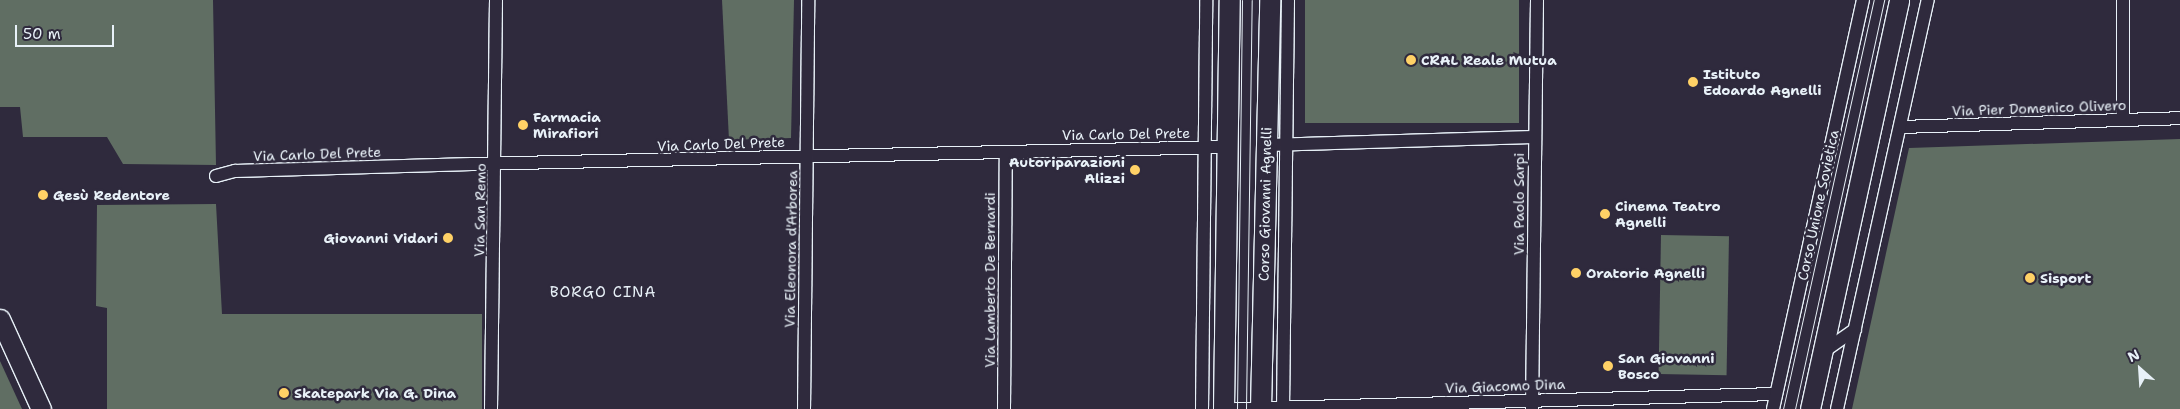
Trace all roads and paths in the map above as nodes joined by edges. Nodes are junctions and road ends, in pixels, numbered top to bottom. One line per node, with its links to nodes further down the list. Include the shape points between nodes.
1 (808, 0): 20 (street, Via Eleonora d'Arborea)
2 (1206, 0): 17 (street)
3 (1230, 0): 18 (main road)
4 (1270, 0): 16 (main road, Corso Giovanni Agnelli)
5 (1288, 0): 16 (street, Corso Giovanni Agnelli)
6 (1537, 0): 15 (street, Via Paolo Sarpi)
7 (1863, 0): 26 (street, Corso Unione Sovietica)
8 (1899, 0): 25 (main road)
9 (1928, 0): 14 (street)
10 (2123, 0): 13 (street)
11 (498, 4): 21 (street, Via San Remo)
12 (2180, 118): 13 (street, Via Pier Domenico Olivero)
13 (2122, 120): 14 (street, Via Pier Domenico Olivero)
14 (1900, 127): 24 (street)
15 (1534, 137): 16 (street); 27 (street, Via Paolo Sarpi)
16 (1276, 144): 28 (street, Corso Giovanni Agnelli); 36 (main road, Corso Giovanni Agnelli)
17 (1204, 147): 18 (street, Via Carlo Del Prete); 19 (street, Via Carlo Del Prete); 33 (street)
18 (1228, 147): 34 (main road)
19 (1006, 152): 20 (street, Via Carlo Del Prete); 32 (street, Via Lamberto De Bernardi)
20 (807, 157): 21 (street, Via Carlo Del Prete); 31 (street, Via Eleonora d'Arborea)
21 (496, 164): 22 (street, Via Carlo Del Prete, via 235,171); 30 (street, Via San Remo)
22 (216, 176)
23 (0, 319): 29 (main road)
24 (1855, 330): 25 (street); 39 (street)
25 (1823, 352): 38 (main road)
26 (1776, 394): 27 (street, Via Giacomo Dina); 37 (street, Corso Unione Sovietica)
27 (1532, 405): 28 (street, Via Giacomo Dina)
28 (1283, 408): 36 (street, Via Giacomo Dina)
29 (42, 409)
30 (491, 409)
31 (804, 409)
32 (1004, 409)
33 (1202, 409)
34 (1224, 409)
35 (1235, 409): 36 (street, Via Giacomo Dina)
36 (1261, 409)
37 (1773, 409)
38 (1810, 409)
39 (1837, 409)

